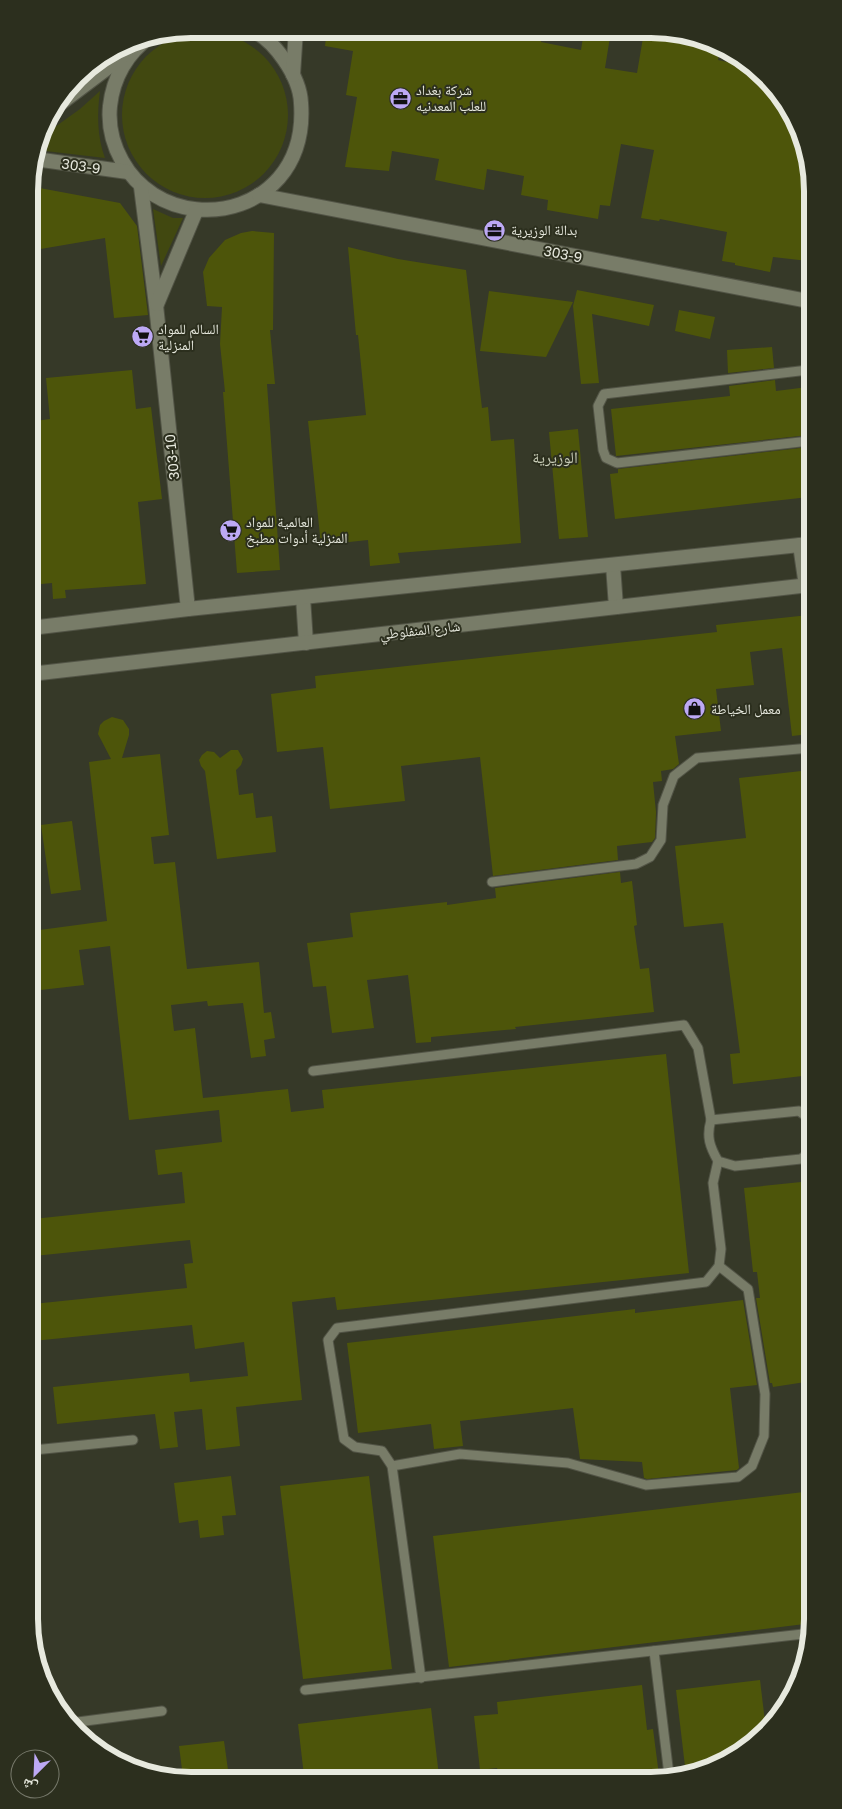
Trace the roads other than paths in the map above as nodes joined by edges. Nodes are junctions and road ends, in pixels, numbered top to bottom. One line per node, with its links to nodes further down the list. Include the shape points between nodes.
1 (261, 38): 5 (street, via 276,49)
2 (296, 38): 5 (street)
3 (139, 47): 8 (street, via 122,66 111,92 109,120 114,147)
4 (134, 48): 6 (street)
5 (294, 75): 10 (street, via 301,101 301,128 294,154 279,178)
6 (71, 97)
7 (41, 160): 8 (street, 303-9)
8 (128, 172): 9 (street)
9 (141, 187): 11 (street, via 167,203); 13 (street, 303-10)
10 (259, 195): 11 (street, via 229,208); 12 (street, 303-9)
11 (196, 210): 13 (street, 303-10)
12 (804, 300)
13 (156, 305): 21 (street, 303-10)
14 (804, 370): 15 (lane, via 604,394 598,406 603,450 606,458 617,462)
15 (804, 442)
16 (804, 544): 17 (street)
17 (613, 565): 19 (street); 20 (street)
18 (804, 586): 20 (street, شارع المنفلوطي)
19 (303, 598): 21 (street); 23 (street)
20 (616, 607): 23 (street, شارع المنفلوطي)
21 (188, 609): 22 (street)
22 (38, 627)
23 (306, 642): 24 (street, شارع المنفلوطي)
24 (38, 673)
25 (804, 749): 26 (lane, via 697,758 674,776 663,805 661,840 650,857 636,864)
26 (492, 882)
27 (313, 1071): 29 (lane, via 684,1025 698,1048)
28 (804, 1115): 29 (lane, via 799,1111)
29 (710, 1120): 31 (lane, via 709,1145)
30 (804, 1157): 31 (lane, via 735,1166)
31 (718, 1161): 32 (lane, via 713,1183 721,1249)
32 (719, 1266): 35 (lane, via 706,1282 338,1328 328,1340 344,1439 355,1447 382,1451); 35 (lane, via 748,1289 765,1394 764,1436 752,1466 738,1477 646,1485 568,1463 460,1454)
33 (132, 1440): 34 (lane)
34 (38, 1450)
35 (392, 1466): 38 (lane)
36 (803, 1634): 37 (lane)
37 (654, 1652): 38 (lane); 42 (lane)
38 (421, 1678): 39 (lane)
39 (305, 1690)
40 (162, 1711): 41 (lane)
41 (80, 1723)
42 (668, 1770)

